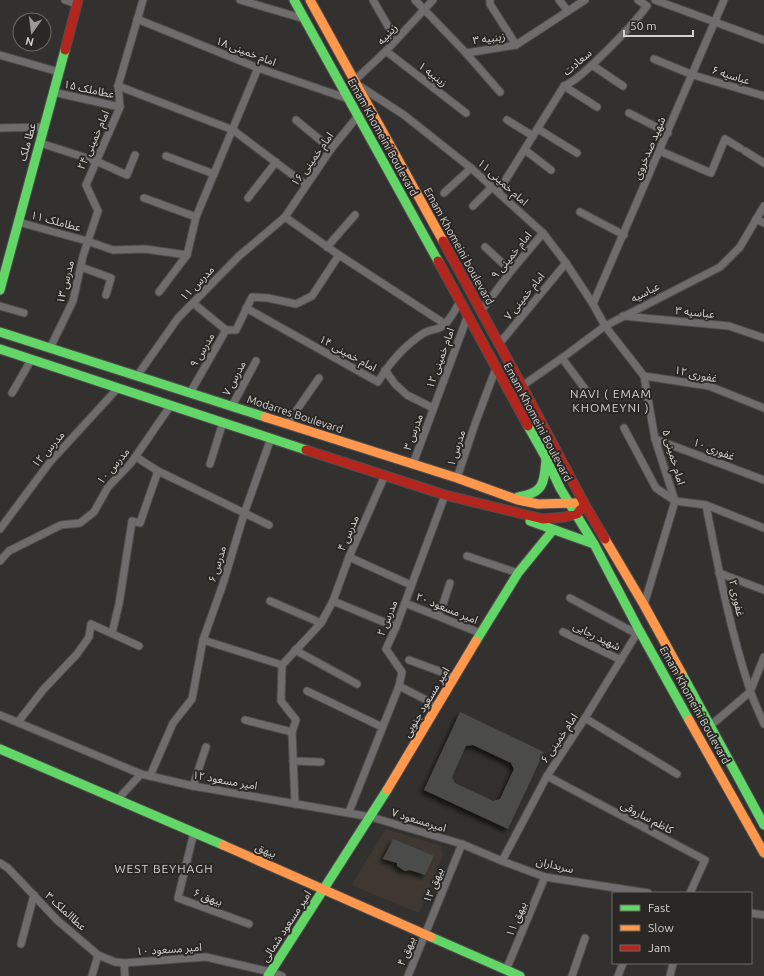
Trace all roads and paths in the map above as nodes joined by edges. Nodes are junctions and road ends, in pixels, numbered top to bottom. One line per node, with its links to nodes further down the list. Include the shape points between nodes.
1 (65, 0): 15 (street)
2 (143, 0): 19 (street, امام خمینی ۲۴)
3 (240, 0): 20 (street)
4 (294, 0): 20 (main road, Emam Khomeini Boulevard)
5 (310, 0): 33 (main road, Emam Khomeini boulevard)
6 (373, 0): 22 (street)
7 (415, 0): 17 (street, زینبیه ۳)
8 (433, 0): 17 (street, زینبیه)
9 (490, 0): 24 (street, via 490,4)
10 (559, 0): 18 (street)
11 (585, 0): 18 (street, زینبیه ۳)
12 (638, 0): 16 (street, سعادت)
13 (655, 0): 21 (street)
14 (724, 0): 21 (street, شهید صدخروی)
15 (78, 2): 31 (main road, عطا ملک)
16 (650, 3): 29 (street, سعادت, via 631,28)
17 (424, 10): 22 (street, زینبیه); 26 (street, زینبیه ۳)
18 (568, 11): 24 (street, زینبیه ۳)
19 (137, 19): 30 (street, امام خمینی ۱۸); 34 (street, امام خمینی ۲۴)
20 (305, 19): 40 (main road, Emam Khomeini Boulevard)
21 (716, 21): 23 (street); 32 (street, شهید صدخروی)
22 (396, 40): 25 (street, زینبیه)
23 (764, 40)
24 (516, 45): 26 (street, زینبیه ۳)
25 (386, 51): 33 (street, زینبیه); 44 (street, زینبیه ۱)
26 (466, 53): 38 (street)
27 (0, 55): 31 (street)
28 (654, 59): 32 (street, عباسیه ۶)
29 (592, 65): 35 (street, سعادت, via 574,82); 36 (street)
30 (258, 68): 40 (street, امام خمینی ۱۸); 51 (street)
31 (59, 72): 37 (main road, عطا ملک)
32 (693, 75): 39 (street, عباسیه ۶); 52 (street, شهید صدخروی)
33 (355, 82): 64 (street, امام خمینی ۱۱, via 404,115); 99 (main road, Emam Khomeini boulevard)
34 (118, 86): 41 (street, امام خمینی ۲۴); 51 (street)
35 (564, 86): 42 (street); 50 (street, سعادت)
36 (623, 86)
37 (53, 92): 41 (street, عطاملک ۱۵); 48 (main road, عطا ملک)
38 (500, 92)
39 (764, 96)
40 (349, 99): 45 (main road, Emam Khomeini Boulevard)
41 (120, 107): 61 (street, امام خمینی ۲۴)
42 (597, 107)
43 (629, 113): 52 (street)
44 (466, 114)
45 (358, 116): 55 (street, امام خمینی ۱۶); 94 (main road, Emam Khomeini Boulevard)
46 (296, 120): 55 (street)
47 (507, 120): 53 (street)
48 (44, 126): 49 (street); 54 (main road, عطا ملک)
49 (0, 128)
50 (538, 129): 53 (street, سعادت); 58 (street)
51 (233, 130): 62 (street); 66 (street)
52 (668, 133): 57 (street, شهید صدخروی)
53 (534, 136): 56 (street, سعادت)
54 (40, 143): 61 (street); 79 (main road, عطا ملک)
55 (331, 149): 67 (street, امام خمینی ۱۶)
56 (525, 150): 65 (street); 68 (street, سعادت)
57 (660, 151): 63 (street, via 711,173 725,139); 82 (street, شهید صدخروی)
58 (577, 153)
59 (135, 155): 61 (street, via 127,175)
60 (166, 156): 66 (street)
61 (96, 161): 83 (street, امام خمینی ۲۴, via 86,185 98,211)
62 (276, 162): 67 (street); 71 (street)
63 (764, 163)
64 (471, 168): 68 (street, امام خمینی ۱۱); 69 (street)
65 (551, 170)
66 (214, 174): 76 (street)
67 (306, 185): 77 (street, امام خمینی ۱۶)
68 (495, 190): 72 (street, سعادت); 81 (street, امام خمینی ۱۱)
69 (444, 193)
70 (144, 198): 76 (street)
71 (248, 198)
72 (473, 206)
73 (764, 206): 78 (street, عباسیه)
74 (580, 212): 82 (street)
75 (355, 215): 84 (street)
76 (196, 217): 86 (street)
77 (285, 217): 84 (street); 95 (street, مدرس ۱۱, via 239,256)
78 (756, 219): 80 (street); 102 (street, عباسیه, via 740,247 720,267)
79 (18, 222): 83 (street, عطاملک ۱۱); 91 (main road, عطا ملک)
80 (764, 223)
81 (544, 233): 88 (street, امام خمینی ۱۱); 90 (street, امام خمینی ۹)
82 (624, 234): 96 (street, شهید صدخروی)
83 (87, 241): 86 (street, عطاملک ۱۱, via 113,250 145,249); 89 (street, مدرس ۱۳)
84 (327, 247): 87 (street)
85 (485, 247): 90 (street)
86 (186, 255): 92 (street)
87 (339, 255): 98 (street, مدرس ۹, via 312,296 296,304 252,297); 103 (street)
88 (566, 263): 96 (street, امام خمینی ۱۱); 108 (street, امام خمینی ۷)
89 (81, 267): 93 (street, via 111,278); 109 (street, مدرس ۱۳, via 74,302)
90 (511, 271): 99 (street, امام خمینی ۹)
91 (0, 290)
92 (160, 292)
93 (106, 295)
94 (460, 302): 101 (main road, Emam Khomeini Boulevard); 103 (street)
95 (193, 303): 105 (street); 116 (street, مدرس ۱۱, via 178,318)
96 (593, 304): 104 (street, امام خمینی ۱۱)
97 (0, 306): 100 (street)
98 (246, 308): 105 (street, مدرس ۹, via 236,330); 115 (street, امام خمینی ۱۴, via 378,382)
99 (481, 311): 108 (main road, Emam Khomeini boulevard)
100 (24, 313)
101 (468, 315): 114 (main road, Emam Khomeini Boulevard); 126 (street, امام خمینی ۱۲)
102 (623, 316): 104 (street, عباسیه); 107 (street, عباسیه ۳, via 729,326)
103 (445, 324): 115 (street, امام خمینی ۱۴, via 413,340)
104 (605, 326): 111 (street, عباسیه); 117 (street, امام خمینی ۵)
105 (226, 330): 122 (street, مدرس ۹)
106 (0, 332): 109 (main road, Modarres Boulevard)
107 (764, 338)
108 (499, 344): 119 (main road, Emam Khomeini boulevard)
109 (50, 348): 116 (main road, Modarres Boulevard)
110 (0, 349): 112 (main road)
111 (562, 358): 119 (street, عباسیه); 123 (street)
112 (31, 360): 120 (main road); 121 (street)
113 (256, 361): 125 (street, مدرس ۷)
114 (496, 368): 136 (main road, Emam Khomeini Boulevard); 141 (street, مدرس ۱)
115 (385, 370): 126 (street, via 407,395)
116 (137, 376): 122 (main road, Modarres Boulevard)
117 (644, 376): 127 (street, غفوری ۱۲, via 709,386); 133 (street, امام خمینی ۵)
118 (319, 378): 130 (street)
119 (522, 386): 134 (main road, Emam Khomeini boulevard)
120 (118, 388): 124 (main road); 154 (street, مدرس ۱۲, via 50,462)
121 (12, 393)
122 (190, 393): 125 (main road, Modarres Boulevard)
123 (588, 393)
124 (171, 405): 129 (main road); 135 (street, مدرس ۱۰)
125 (232, 406): 128 (main road, Modarres Boulevard)
126 (433, 408): 138 (street, مدرس ۳)
127 (764, 408)
128 (276, 420): 130 (main road, Modarres Boulevard); 132 (main road)
129 (223, 422): 132 (main road); 137 (street)
130 (287, 424): 138 (main road, Modarres Boulevard)
131 (624, 428): 145 (street, via 656,488)
132 (271, 438): 140 (main road); 150 (street, مدرس ۶)
133 (656, 439): 142 (street, غفوری ۱۰); 145 (street, امام خمینی ۵)
134 (558, 453): 136 (main road); 147 (main road, Emam Khomeini boulevard)
135 (136, 457): 139 (street); 159 (street, مدرس ۱۰, via 108,487 94,512 80,523 61,526 9,551)
136 (546, 458): 144 (main road, via 544,480 540,490 526,496); 146 (main road, Emam Khomeini Boulevard)
137 (210, 464)
138 (413, 464): 141 (main road, Modarres Boulevard)
139 (158, 471): 150 (street); 175 (street, via 140,523 132,521)
140 (385, 475): 143 (main road); 158 (street, مدرس ۴)
141 (457, 478): 144 (main road, Modarres Boulevard)
142 (764, 480)
143 (445, 495): 149 (main road); 163 (street, مدرس ۲)
144 (510, 497): 146 (main road, Modarres Boulevard, via 537,504)
145 (675, 501): 148 (street); 169 (street, امام خمینی ۵)
146 (570, 503): 147 (main road, Modarres Boulevard); 151 (main road, Emam Khomeini Boulevard)
147 (585, 504): 151 (main road); 169 (main road, Emam Khomeini Boulevard)
148 (706, 505): 153 (street); 161 (street, غفوری ۲)
149 (504, 510): 151 (main road, via 556,519); 155 (main road)
150 (244, 514): 152 (street); 177 (street, مدرس ۶)
151 (576, 514): 156 (main road, Emam Khomeini Boulevard)
152 (269, 525)
153 (764, 528)
154 (0, 529)
155 (553, 530): 156 (main road); 160 (main road, امیر مسعود جنوبی)
156 (594, 544): 174 (main road, Emam Khomeini Boulevard)
157 (467, 556): 160 (street)
158 (349, 557): 163 (street); 167 (street, مدرس ۴)
159 (0, 561)
160 (518, 573): 176 (main road, امیر مسعود جنوبی)
161 (720, 573): 164 (street); 190 (street, غفوری ۲)
162 (450, 582): 170 (street)
163 (411, 585): 168 (street, مدرس ۲)
164 (764, 590)
165 (570, 598): 174 (street)
166 (270, 601): 171 (street)
167 (333, 601): 171 (street, مدرس ۴); 172 (street)
168 (405, 603): 170 (street, امیر مسعود ۲۰); 172 (street, مدرس ۲)
169 (644, 605): 182 (main road, Emam Khomeini Boulevard)
170 (439, 616): 176 (street, امیر مسعود ۲۰)
171 (321, 623): 179 (street, مدرس ۴)
172 (396, 627): 188 (street, مدرس ۲, via 386,649 402,672)
173 (563, 632): 181 (street, شهید رجایی)
174 (638, 632): 181 (street, امام خمینی ۶); 185 (main road, Emam Khomeini Boulevard)
175 (112, 633): 178 (street); 195 (street, via 91,624 88,637 77,654 43,690)
176 (480, 633): 186 (main road, امیر مسعود جنوبی)
177 (203, 640): 184 (street); 206 (street, مدرس ۶, via 192,699 173,723)
178 (139, 646)
179 (295, 650): 184 (street, مدرس ۴); 187 (street)
180 (409, 660): 186 (street)
181 (621, 660): 193 (street, امام خمینی ۶)
182 (675, 661): 185 (main road); 197 (main road, Emam Khomeini Boulevard)
183 (763, 661): 190 (street)
184 (282, 665): 199 (street, via 281,701 296,720)
185 (660, 667): 216 (main road, Emam Khomeini Boulevard)
186 (455, 677): 191 (main road, امیر مسعود جنوبی)
187 (357, 684)
188 (399, 686): 191 (street); 198 (street, مدرس ۲)
189 (308, 691): 198 (street)
190 (750, 692): 196 (street, غفوری ۲); 197 (street)
191 (438, 706): 212 (main road, امیر مسعود جنوبی)
192 (0, 715): 195 (street, امیر مسعود ۱۲)
193 (585, 718): 205 (street); 207 (street, امام خمینی ۶)
194 (245, 720): 199 (street)
195 (18, 722): 204 (street, امیر مسعود ۱۲)
196 (764, 724)
197 (710, 726): 213 (main road, Emam Khomeini Boulevard)
198 (382, 728): 211 (street, مدرس ۲)
199 (292, 732): 202 (street)
200 (206, 747): 208 (street)
201 (0, 749): 209 (main road, بیهق)
202 (293, 761): 203 (street); 210 (street)
203 (321, 762)
204 (141, 774): 206 (street, امیر مسعود ۱۲); 209 (street)
205 (677, 774)
206 (150, 776): 208 (street, امیر مسعود ۱۲)
207 (547, 776): 217 (street, امام خمینی ۶); 222 (street, کاظم ساروقی, via 705,860)
208 (193, 786): 210 (street, امیر مسعود ۱۲)
209 (118, 799): 214 (main road, بیهق)
210 (295, 804): 211 (street, امیر مسعود ۱۲)
211 (349, 812): 212 (street, امیر مسعود ۱۲)
212 (371, 817): 215 (street, امیرمسعود ۷); 220 (main road, امیر مسعود جنوبی)
213 (764, 825)
214 (194, 832): 220 (main road, بیهق); 226 (street, بیهق ۶, via 178,898)
215 (462, 844): 217 (street, سربداران); 227 (street, بیهق ۱۳)
216 (764, 853)
217 (502, 861): 219 (street, سربداران)
218 (0, 863): 223 (street, عطاالملک ۳)
219 (545, 877): 221 (street, سربداران); 235 (street, بیهق ۱۱)
220 (324, 890): 227 (main road, بیهق); 236 (main road, امیر مسعود شمالی)
221 (642, 892)
222 (690, 892)
223 (34, 895): 229 (street); 230 (street, عطاالملک ۳, via 57,920)
224 (752, 913): 225 (street)
225 (764, 916)
226 (249, 924)
227 (425, 934): 235 (main road, بیهق); 240 (street, بیهق ۴)
228 (585, 938): 242 (street)
229 (21, 944)
230 (98, 955): 231 (street, عطاالملک ۳); 237 (street)
231 (115, 962): 232 (street, امیر مسعود ۱۰)
232 (124, 963): 236 (street, امیر مسعود ۱۰, via 206,957); 238 (street)
233 (622, 964): 243 (street)
234 (673, 964): 244 (street)
235 (506, 970): 241 (main road, بیهق)
236 (270, 974): 239 (street, امیر مسعود ۱۰)
237 (92, 976)
238 (125, 976)
239 (282, 976)
240 (408, 976)
241 (520, 976)
242 (572, 976)
243 (618, 976)
244 (670, 976)

